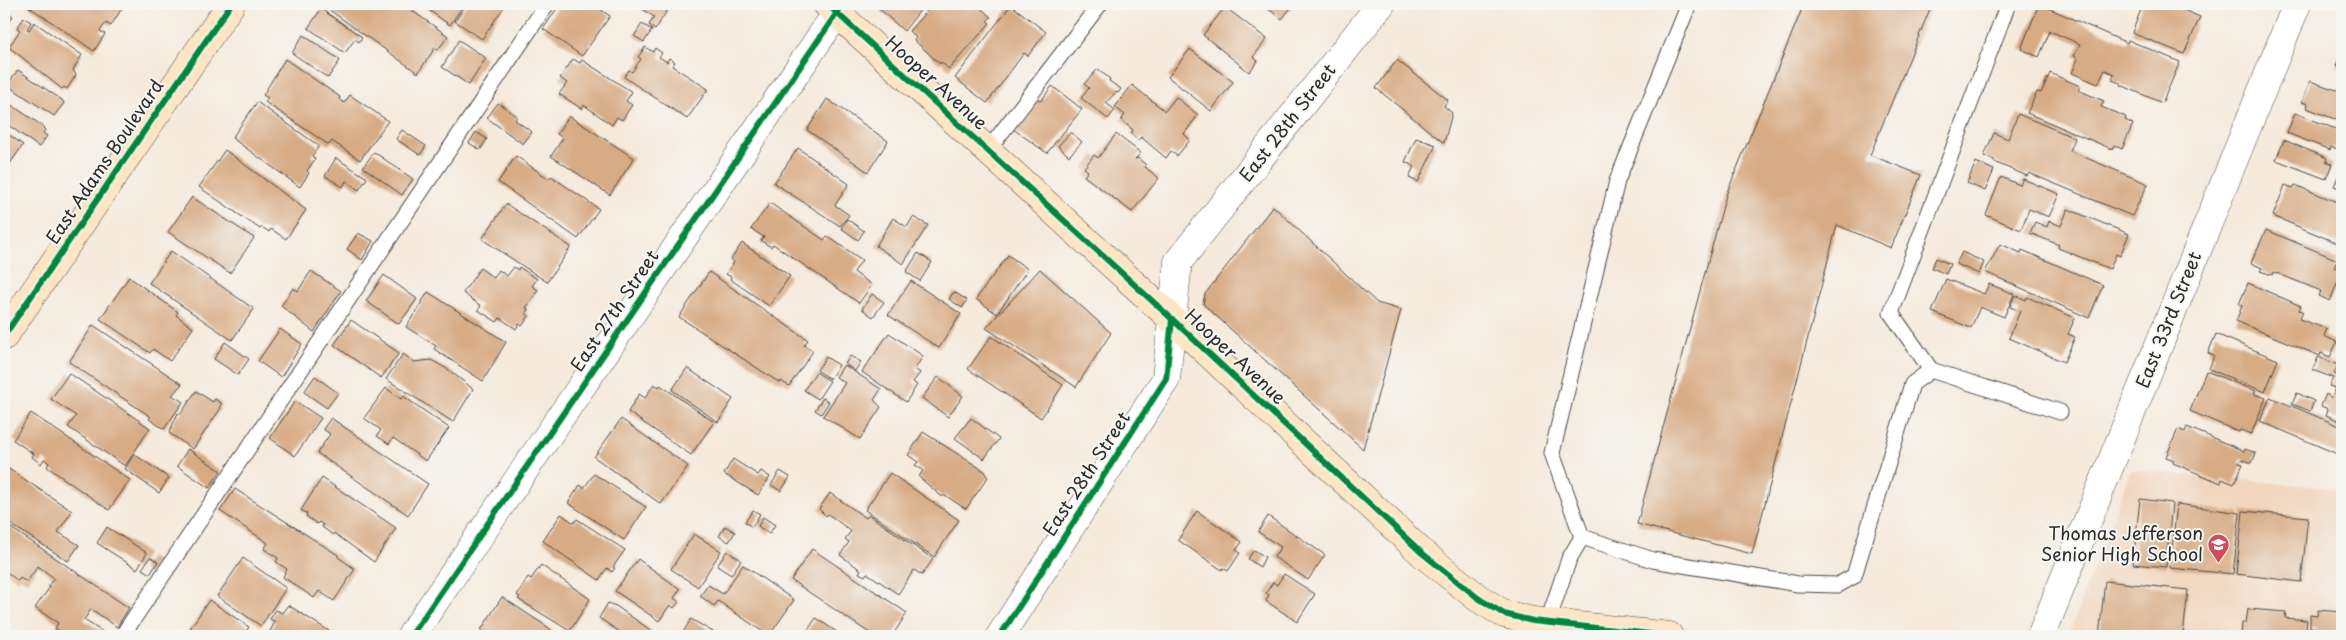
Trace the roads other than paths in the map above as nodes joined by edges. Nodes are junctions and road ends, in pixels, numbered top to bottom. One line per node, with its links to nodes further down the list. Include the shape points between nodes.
1 (231, 4): 11 (street, East Adams Boulevard)
2 (547, 4): 16 (lane)
3 (1100, 4): 9 (lane)
4 (1381, 4): 10 (street, East 28th Street, via 1178,262)
5 (1689, 4): 14 (lane, via 1617,181 1552,453)
6 (2008, 4): 12 (lane, via 1891,313)
7 (2296, 4): 20 (street, East 33rd Street)
8 (836, 7): 9 (street, Hooper Avenue); 17 (street, East 27th Street)
9 (988, 150): 10 (street, Hooper Avenue)
10 (1172, 319): 15 (street, Hooper Avenue, via 1422,553 1478,598 1504,614); 18 (street, East 28th Street, via 1166,379)
11 (4, 336)
12 (1931, 370): 13 (lane); 14 (lane, via 1912,384 1854,576 1838,585 1798,584 1653,560)
13 (2060, 412)
14 (1582, 537): 15 (lane, via 1569,559)
15 (1545, 629): 19 (street, Hooper Avenue)
16 (122, 636)
17 (411, 636)
18 (1000, 636)
19 (1669, 636)
20 (2041, 636)

